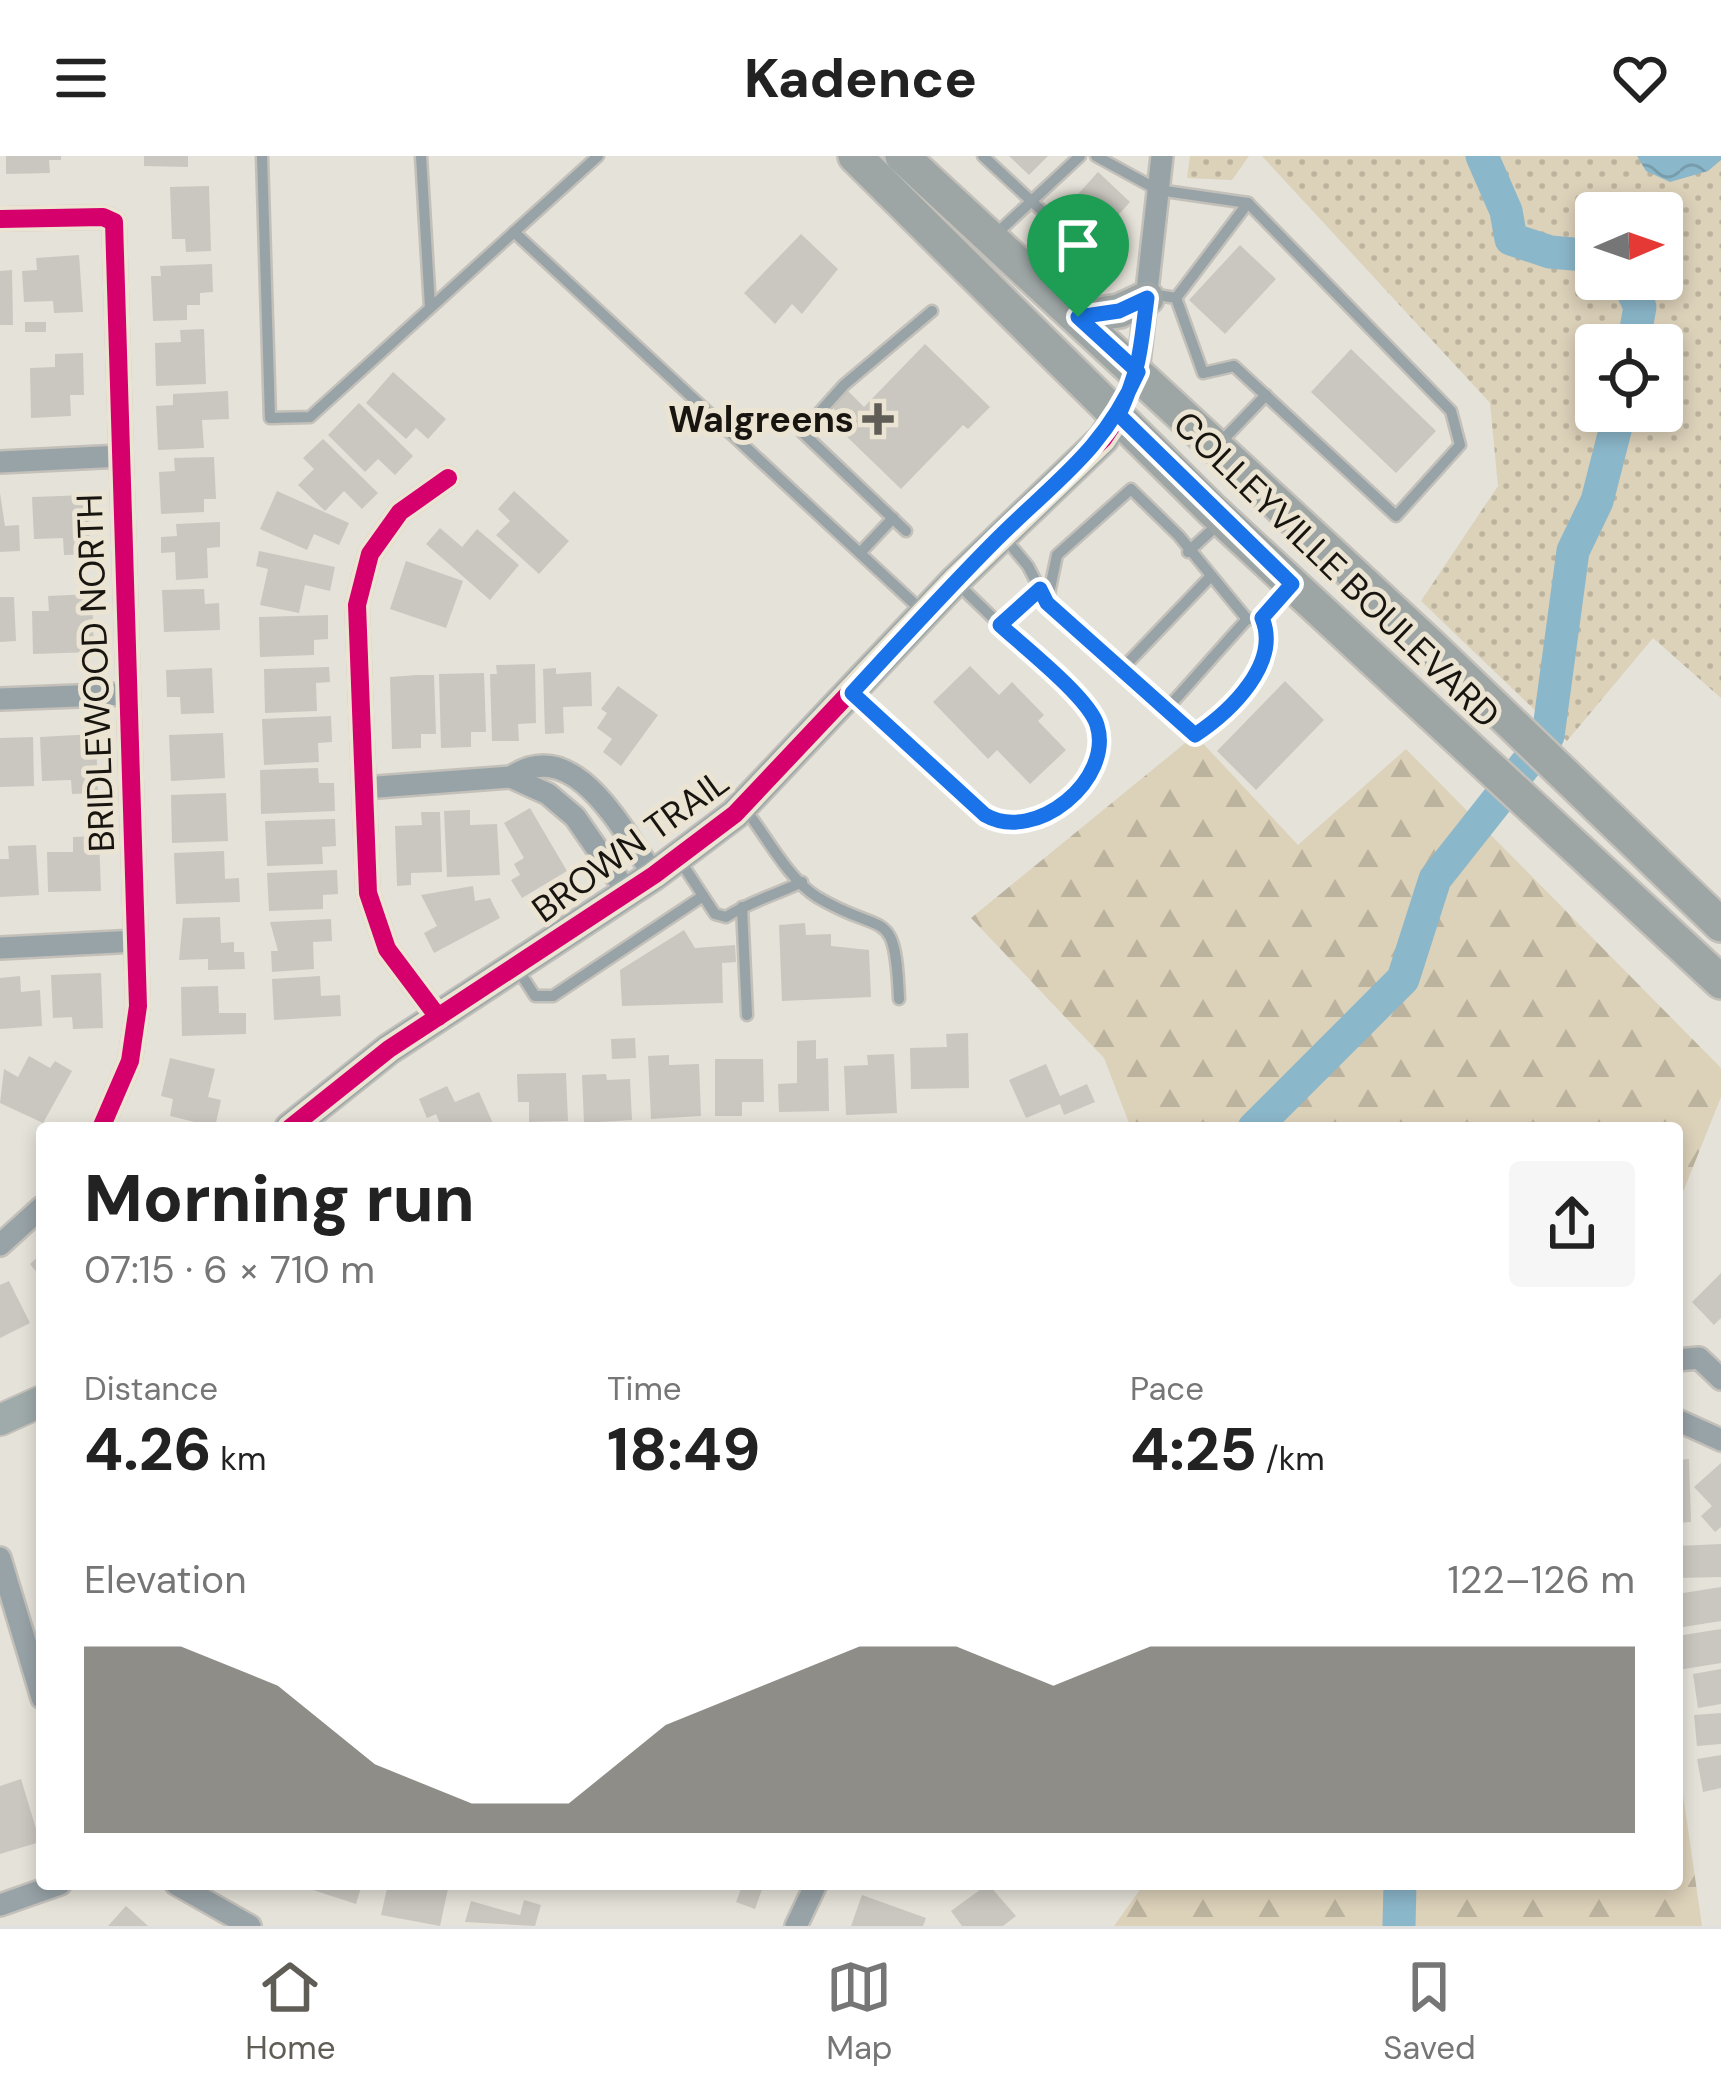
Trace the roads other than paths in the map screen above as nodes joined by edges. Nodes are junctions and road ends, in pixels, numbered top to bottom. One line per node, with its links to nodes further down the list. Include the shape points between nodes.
1 (262, 156): 19 (lane, via 270,418 310,417)
2 (421, 156): 19 (lane)
3 (598, 156): 14 (lane)
4 (855, 156): 17 (main road, COLLEYVILLE BOULEVARD)
5 (902, 156): 15 (main road, COLLEYVILLE BOULEVARD)
6 (983, 156): 11 (lane)
7 (1080, 156): 11 (lane)
8 (1096, 156): 10 (lane)
9 (1162, 156): 10 (street)
10 (1158, 190): 12 (lane); 18 (street)
11 (1029, 200): 15 (lane); 16 (lane)
12 (1248, 203): 18 (lane); 23 (lane, via 1451,411 1460,445 1396,517)
13 (0, 219): 26 (street, BRIDLEWOOD NORTH, via 114,222)
14 (514, 232): 19 (lane); 34 (lane)
15 (992, 238): 17 (main road); 21 (main road, COLLEYVILLE BOULEVARD)
16 (1100, 264)
17 (963, 269): 24 (main road, COLLEYVILLE BOULEVARD)
18 (1157, 297): 21 (main road); 22 (street); 23 (lane, via 1203,373 1234,366)
19 (430, 308)
20 (932, 311): 30 (lane, via 802,432)
21 (1078, 317): 22 (main road, COLLEYVILLE BOULEVARD)
22 (1138, 372): 24 (main road); 25 (main road, COLLEYVILLE BOULEVARD)
23 (1266, 395): 25 (lane)
24 (1119, 415): 29 (main road, COLLEYVILLE BOULEVARD); 32 (street, BROWN TRAIL)
25 (1217, 446): 45 (main road, COLLEYVILLE BOULEVARD)
26 (121, 456): 27 (street); 47 (street, BRIDLEWOOD NORTH)
27 (0, 462)
28 (448, 478): 51 (street, via 400,512 370,554 357,605)
29 (1212, 510): 33 (lane, via 1213,530); 37 (main road, COLLEYVILLE BOULEVARD)
30 (893, 518): 31 (lane); 34 (lane)
31 (906, 531)
32 (1002, 534): 36 (street, BROWN TRAIL); 38 (lane)
33 (1187, 552): 35 (lane); 39 (lane, via 1131,489 1058,555)
34 (860, 554): 40 (lane)
35 (1210, 578): 42 (lane); 44 (lane)
36 (955, 581): 40 (street, BROWN TRAIL); 43 (lane)
37 (1292, 584): 41 (lane); 45 (main road, COLLEYVILLE BOULEVARD, via 1390,676)
38 (1040, 589): 39 (lane); 43 (lane)
39 (1047, 603): 44 (lane)
40 (925, 614): 46 (street, BROWN TRAIL)
41 (1262, 618): 42 (lane); 49 (lane, via 1269,633 1265,664 1202,730 1187,733)
42 (1246, 620): 49 (lane)
43 (1000, 625): 46 (lane, via 1098,726 1094,768 1036,823 1012,826 985,815)
44 (1120, 671): 49 (lane)
45 (1440, 687): 57 (main road, COLLEYVILLE BOULEVARD); 61 (main road, COLLEYVILLE BOULEVARD, via 1590,862)
46 (852, 693): 52 (street, BROWN TRAIL)
47 (128, 694): 48 (street); 58 (street, BRIDLEWOOD NORTH)
48 (0, 699)
49 (1164, 712)
50 (512, 777): 51 (street); 53 (street, via 548,794); 53 (street, via 529,766 572,772 601,799)
51 (364, 788): 64 (street, via 368,893 387,950)
52 (743, 806): 53 (street, BROWN TRAIL); 54 (lane)
53 (653, 875): 55 (lane); 60 (street, BROWN TRAIL)
54 (802, 881): 56 (lane); 62 (lane, via 813,895 885,925 897,944)
55 (703, 896): 56 (lane, via 715,914); 60 (lane, via 553,995 535,996)
56 (742, 907): 63 (lane)
57 (1721, 925)
58 (136, 941): 59 (street); 65 (street, BRIDLEWOOD NORTH, via 130,1061)
59 (0, 948)
60 (516, 966): 64 (street, BROWN TRAIL)
61 (1721, 982)
62 (899, 999)
63 (747, 1015)
64 (439, 1017): 66 (street, BROWN TRAIL)
65 (103, 1122)
66 (297, 1122)
67 (36, 1213): 68 (street)
68 (0, 1246)
69 (1683, 1359): 70 (street, via 1699,1358)
70 (1721, 1379)
71 (36, 1404): 72 (street)
72 (0, 1420)
73 (1683, 1423): 74 (street)
74 (1721, 1440)
75 (0, 1558): 76 (street)
76 (7, 1608): 77 (street)
77 (36, 1683)
78 (43, 1890): 81 (street)
79 (187, 1890): 82 (street)
80 (813, 1890): 83 (street)
81 (0, 1905)
82 (250, 1926)
83 (796, 1926)

